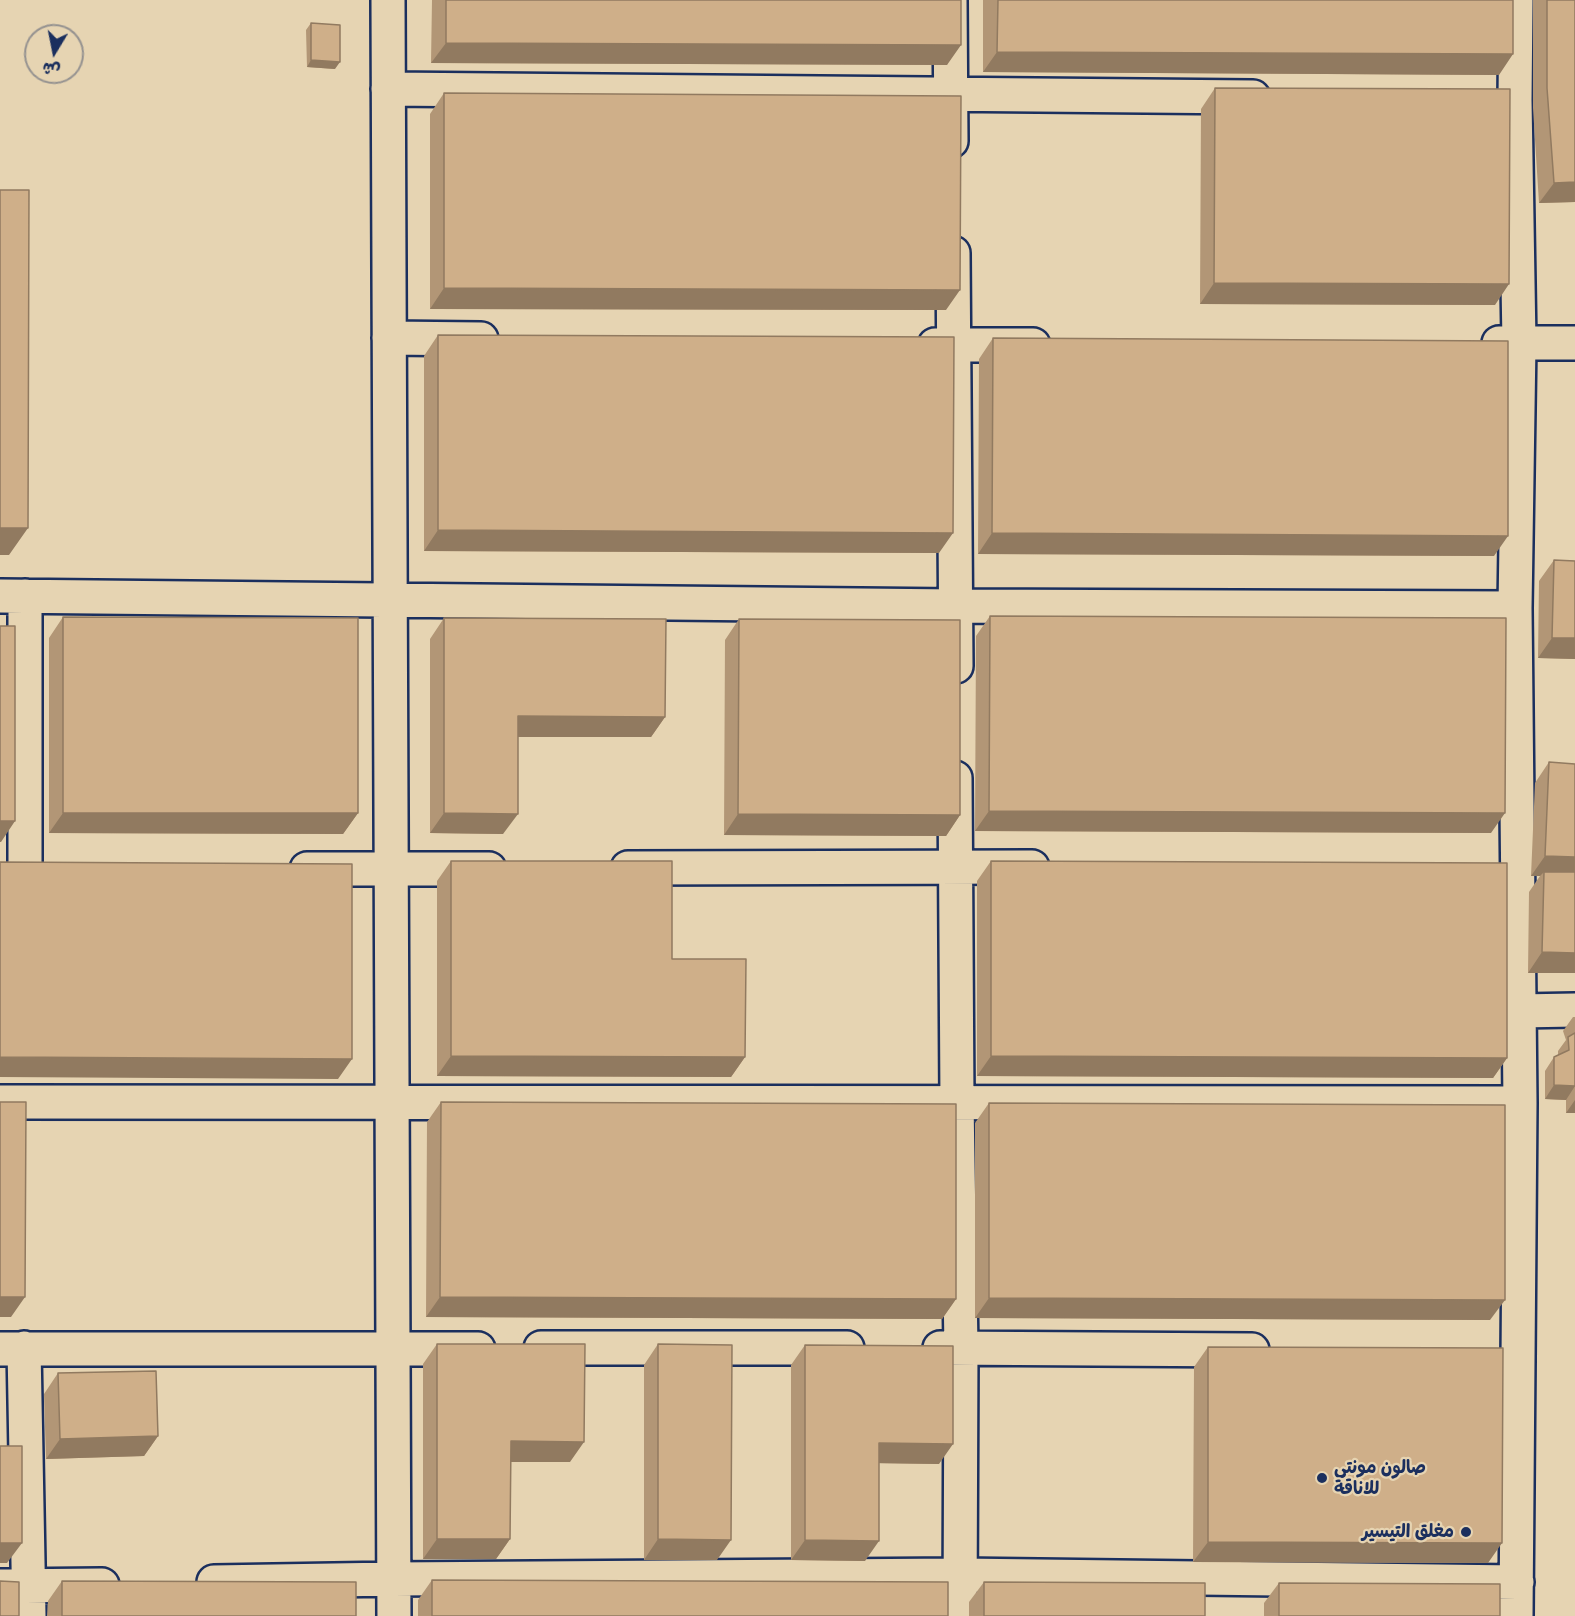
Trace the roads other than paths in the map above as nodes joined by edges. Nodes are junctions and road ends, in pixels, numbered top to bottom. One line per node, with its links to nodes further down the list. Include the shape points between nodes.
1 (388, 0): 4 (street)
2 (950, 0): 5 (street)
3 (1516, 0): 8 (street)
4 (388, 89): 5 (street); 11 (street)
5 (950, 94): 6 (street); 9 (street)
6 (1280, 98)
7 (1480, 99): 8 (street)
8 (1515, 100): 14 (street)
9 (952, 166)
10 (953, 226): 17 (street)
11 (389, 338): 12 (street); 20 (street)
12 (507, 339)
13 (1472, 343): 14 (street)
14 (1519, 343): 15 (street); 22 (street)
15 (1575, 343)
16 (908, 344): 17 (street)
17 (955, 345): 18 (street); 21 (street)
18 (1061, 345)
19 (12, 596): 20 (street); 28 (street)
20 (390, 599): 21 (street); 31 (street)
21 (956, 606): 22 (street); 23 (street)
22 (1515, 608): 34 (street, via 1505,870)
23 (956, 701)
24 (956, 748): 25 (street)
25 (955, 867): 26 (street); 27 (street); 37 (street)
26 (1062, 867)
27 (595, 868)
28 (12, 869): 29 (street)
29 (60, 869)
30 (273, 869): 31 (street)
31 (391, 869): 32 (street); 36 (street)
32 (523, 869)
33 (1575, 1010): 34 (street)
34 (1519, 1011): 38 (street)
35 (0, 1101): 36 (street)
36 (392, 1102): 37 (street); 43 (street)
37 (957, 1102): 38 (street); 42 (street)
38 (1520, 1102): 47 (street, via 1506,1352)
39 (12, 1348): 43 (street); 50 (street)
40 (878, 1348): 43 (street)
41 (914, 1348): 42 (street)
42 (961, 1348): 44 (street); 45 (street)
43 (392, 1349): 46 (street)
44 (1281, 1351)
45 (960, 1575): 46 (street); 47 (street); 52 (street)
46 (393, 1579): 48 (street); 51 (street)
47 (1517, 1582): 53 (street)
48 (182, 1583)
49 (134, 1584): 50 (street)
50 (19, 1596)
51 (393, 1616)
52 (960, 1616)
53 (1516, 1616)

